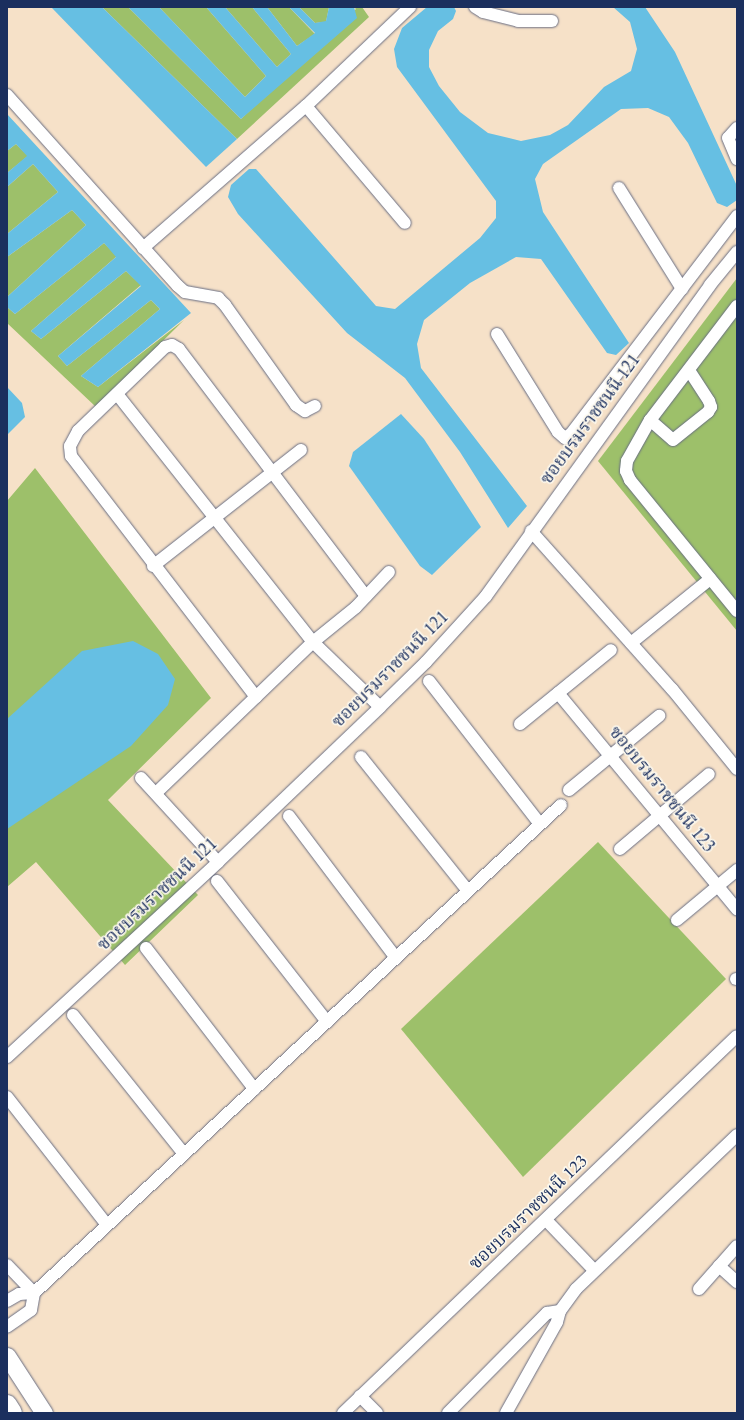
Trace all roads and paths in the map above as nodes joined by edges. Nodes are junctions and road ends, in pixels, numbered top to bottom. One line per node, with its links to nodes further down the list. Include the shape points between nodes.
1 (410, 7): 5 (street)
2 (475, 7): 3 (street, via 483,12 518,21)
3 (552, 21)
4 (7, 95): 11 (street)
5 (306, 106): 10 (street); 11 (street)
6 (737, 128): 7 (street, via 728,138)
7 (737, 159)
8 (619, 188): 13 (street)
9 (737, 216): 13 (street)
10 (405, 223)
11 (143, 248): 18 (street, via 185,292 218,298 296,405 305,410)
12 (737, 252): 23 (street, ซอยบรมราชชนนี 121, via 710,285)
13 (682, 289): 15 (street, via 572,434 565,438 558,432)
14 (737, 306): 16 (street)
15 (497, 334)
16 (689, 370): 19 (street); 19 (street, via 712,407 673,440)
17 (117, 394): 21 (street, via 165,347 172,345 178,349); 22 (street); 24 (street, via 78,431 70,446 71,456)
18 (315, 406)
19 (650, 420): 26 (street, via 627,461 626,471 630,480)
20 (301, 450): 21 (street)
21 (271, 472): 22 (street); 27 (street)
22 (214, 519): 24 (street); 29 (street)
23 (531, 531): 30 (street); 35 (street, ซอยบรมราชชนนี 121, via 486,596 426,662)
24 (153, 566): 34 (street)
25 (390, 572): 27 (street)
26 (710, 579): 28 (street); 30 (street)
27 (366, 596): 29 (street)
28 (737, 612)
29 (313, 642): 34 (street); 35 (street)
30 (631, 643): 40 (street)
31 (611, 650): 33 (street)
32 (428, 681): 48 (street)
33 (558, 693): 37 (street); 38 (street, ซอยบรมราชชนนี 123)
34 (256, 697): 44 (street)
35 (380, 706): 50 (street, ซอยบรมราชชนนี 121)
36 (659, 716): 38 (street)
37 (520, 724)
38 (612, 756): 43 (street); 46 (street, ซอยบรมราชชนนี 123)
39 (361, 757): 54 (street)
40 (737, 769)
41 (709, 774): 46 (street)
42 (141, 778): 44 (street)
43 (569, 790)
44 (156, 793): 50 (street)
45 (561, 805): 48 (street)
46 (660, 815): 49 (street); 53 (street, ซอยบรมราชชนนี 123)
47 (290, 816): 58 (street)
48 (540, 824): 54 (street)
49 (620, 849)
50 (218, 862): 62 (street, ซอยบรมราชชนนี 121)
51 (737, 870): 53 (street)
52 (217, 881): 60 (street)
53 (718, 886): 55 (street, ซอยบรมราชชนนี 123); 56 (street)
54 (468, 891): 58 (street)
55 (737, 909)
56 (677, 920)
57 (146, 948): 63 (street)
58 (396, 958): 60 (street)
59 (73, 1015): 66 (street)
60 (327, 1022): 63 (street)
61 (735, 1041): 67 (street, ซอยบรมราชชนนี 123)
62 (7, 1057)
63 (254, 1089): 66 (street)
64 (7, 1097): 68 (street)
65 (737, 1135): 72 (street)
66 (184, 1154): 68 (street)
67 (546, 1220): 72 (street); 80 (street, ซอยบรมราชชนนี 123)
68 (107, 1225): 75 (street)
69 (737, 1246): 71 (street)
70 (7, 1265): 75 (street)
71 (719, 1266): 73 (street); 74 (street)
72 (594, 1270): 77 (street)
73 (737, 1282)
74 (699, 1289)
75 (34, 1293): 76 (street, via 19,1294); 78 (street, via 31,1310)
76 (7, 1301)
77 (560, 1311): 86 (street, via 547,1313); 87 (street, via 557,1322)
78 (7, 1326)
79 (7, 1356): 83 (main road)
80 (360, 1396): 84 (street, ซอยบรมราชชนนี 123); 85 (street)
81 (7, 1405): 82 (highway)
82 (12, 1413)
83 (44, 1413)
84 (343, 1413)
85 (377, 1413)
86 (448, 1413)
87 (506, 1413)

